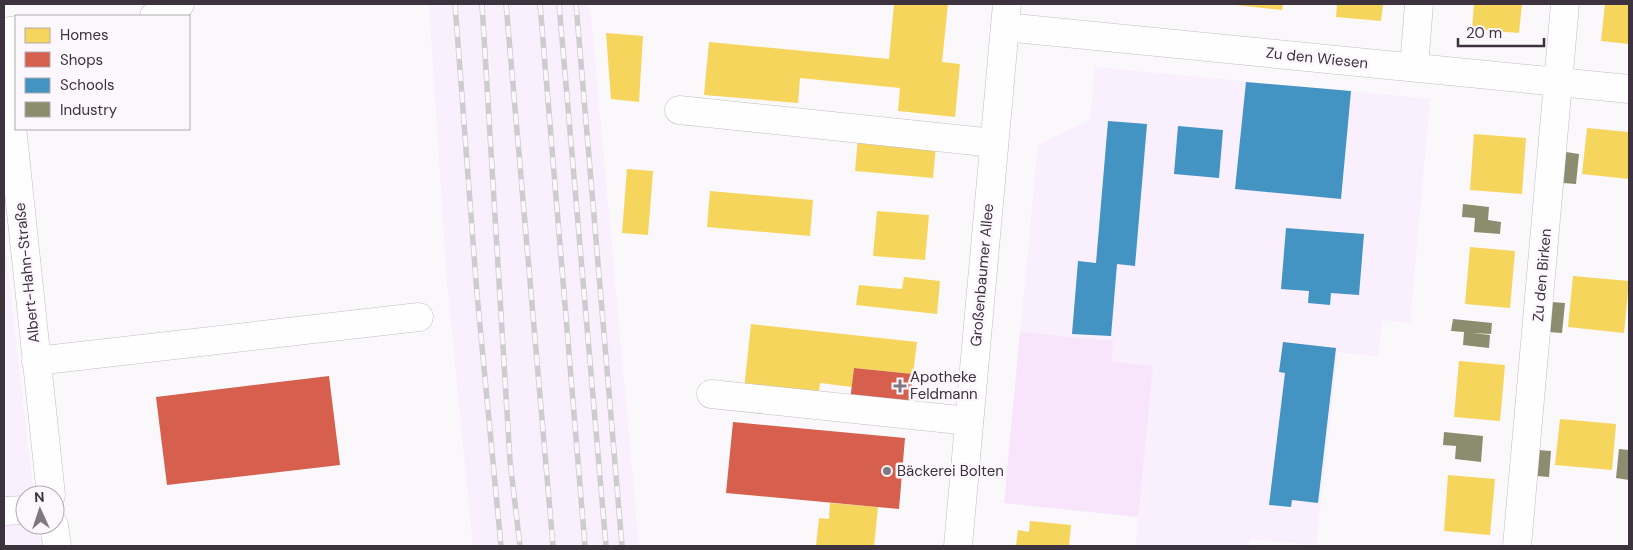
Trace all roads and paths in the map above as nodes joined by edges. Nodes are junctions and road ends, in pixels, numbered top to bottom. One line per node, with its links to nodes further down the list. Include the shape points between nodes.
1 (180, 4): 4 (street)
2 (1419, 4): 7 (street)
3 (1565, 4): 8 (street, Zu den Birken)
4 (156, 15)
5 (1006, 15): 7 (street, Zu den Wiesen); 11 (street, Großenbaumer Allee)
6 (4, 51): 13 (street, Albert-Hahn-Straße)
7 (1414, 68): 8 (street, Zu den Wiesen)
8 (1559, 82): 9 (street, Zu den Wiesen); 18 (street, Zu den Birken)
9 (1629, 89)
10 (679, 110): 11 (street)
11 (994, 143): 15 (street, Großenbaumer Allee)
12 (419, 317): 13 (street)
13 (36, 361): 16 (street, Albert-Hahn-Straße)
14 (711, 394): 15 (street)
15 (969, 421): 17 (street, Großenbaumer Allee)
16 (50, 485)
17 (958, 546)
18 (1517, 546)

